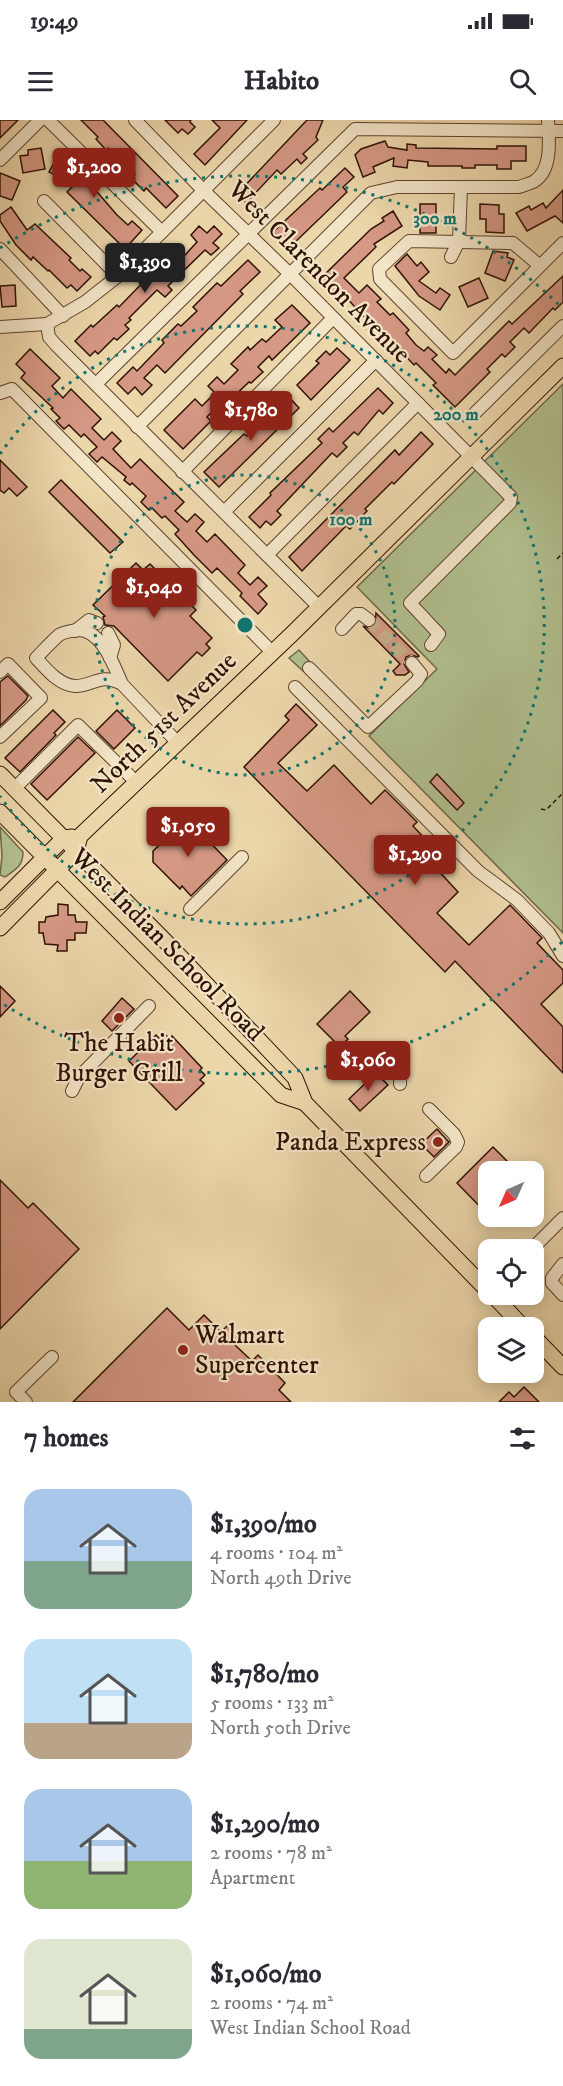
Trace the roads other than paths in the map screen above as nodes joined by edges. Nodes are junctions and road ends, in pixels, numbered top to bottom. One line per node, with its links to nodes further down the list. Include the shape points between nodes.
1 (40, 120): 8 (street)
2 (48, 120): 12 (street)
3 (135, 120): 10 (street, West Clarendon Avenue)
4 (274, 120): 10 (street)
5 (355, 124): 6 (street); 13 (street)
6 (549, 125): 7 (street); 9 (street, via 545,171 534,182 519,187)
7 (563, 131)
8 (0, 160)
9 (461, 187): 14 (street); 19 (street, via 397,187 371,192)
10 (204, 191): 12 (street); 13 (street, West Clarendon Avenue)
11 (44, 201): 20 (street)
12 (162, 232): 20 (street)
13 (249, 233): 19 (street, West Clarendon Avenue); 28 (street)
14 (459, 241): 17 (street); 18 (street, via 513,243); 18 (street, via 408,241 379,269 380,279 453,353)
15 (563, 243): 18 (street)
16 (0, 249): 21 (street)
17 (451, 257)
18 (540, 266)
19 (291, 274): 22 (street, West Clarendon Avenue); 32 (street)
20 (117, 276): 21 (street)
21 (63, 316): 23 (street)
22 (333, 318): 26 (street, West Clarendon Avenue); 34 (street)
23 (46, 324): 25 (street); 28 (street, via 49,337)
24 (563, 326): 31 (street)
25 (0, 327)
26 (376, 360): 30 (street, West Clarendon Avenue); 35 (street)
27 (563, 366): 33 (main road, North 51st Avenue)
28 (96, 384): 32 (street)
29 (0, 393): 44 (street, via 12,389)
30 (418, 403): 33 (street, West Clarendon Avenue); 36 (street)
31 (475, 413)
32 (137, 427): 34 (street)
33 (471, 457): 37 (main road, North 51st Avenue); 43 (street, West Clarendon Avenue, via 511,501 410,603 438,634)
34 (182, 471): 35 (street)
35 (224, 512): 36 (street)
36 (267, 555): 37 (street)
37 (319, 607): 44 (main road, North 51st Avenue)
38 (369, 620): 40 (street, via 356,614)
39 (98, 623): 41 (street, via 89,620)
40 (342, 629)
41 (75, 631): 45 (street, via 91,633); 49 (street, via 61,634 36,658 60,681 73,686 104,679)
42 (108, 633): 45 (street, via 114,645)
43 (430, 645)
44 (272, 652): 52 (main road, North 51st Avenue)
45 (110, 658): 49 (street)
46 (412, 663): 47 (street, via 421,674 417,681 368,727)
47 (309, 668)
48 (0, 672): 51 (street, via 8,664 41,698)
49 (122, 684): 52 (street)
50 (295, 687): 65 (street, via 478,871 517,900 549,933)
51 (0, 737)
52 (177, 742): 54 (main road, North 51st Avenue)
53 (0, 774): 55 (main road, West Indian School Road)
54 (136, 782): 55 (street, via 78,725); 58 (main road, North 51st Avenue)
55 (15, 788): 57 (main road, West Indian School Road)
56 (0, 812): 59 (main road, West Indian School Road)
57 (64, 838): 58 (main road, West Indian School Road); 59 (main road)
58 (78, 844): 61 (main road, North 51st Avenue); 70 (main road, West Indian School Road, via 295,1078)
59 (46, 857): 61 (main road, West Indian School Road); 62 (main road)
60 (242, 857): 63 (street)
61 (58, 870): 64 (main road, North 51st Avenue); 70 (main road, West Indian School Road, via 281,1095)
62 (0, 902)
63 (190, 909)
64 (0, 928)
65 (563, 956)
66 (149, 1006): 69 (street, via 79,1077)
67 (376, 1062): 68 (street, via 390,1063 399,1074)
68 (400, 1084)
69 (72, 1091)
70 (305, 1103): 76 (main road, West Indian School Road)
71 (429, 1109): 72 (street, via 458,1142)
72 (426, 1176)
73 (563, 1218): 74 (street)
74 (542, 1239)
75 (563, 1264): 77 (street, via 552,1278 552,1284)
76 (478, 1280)
77 (563, 1296)
78 (502, 1305): 79 (main road, West Indian School Road)
79 (514, 1317)
80 (544, 1347): 82 (main road)
81 (51, 1357): 83 (street, via 16,1392)
82 (563, 1367)
83 (27, 1402)

